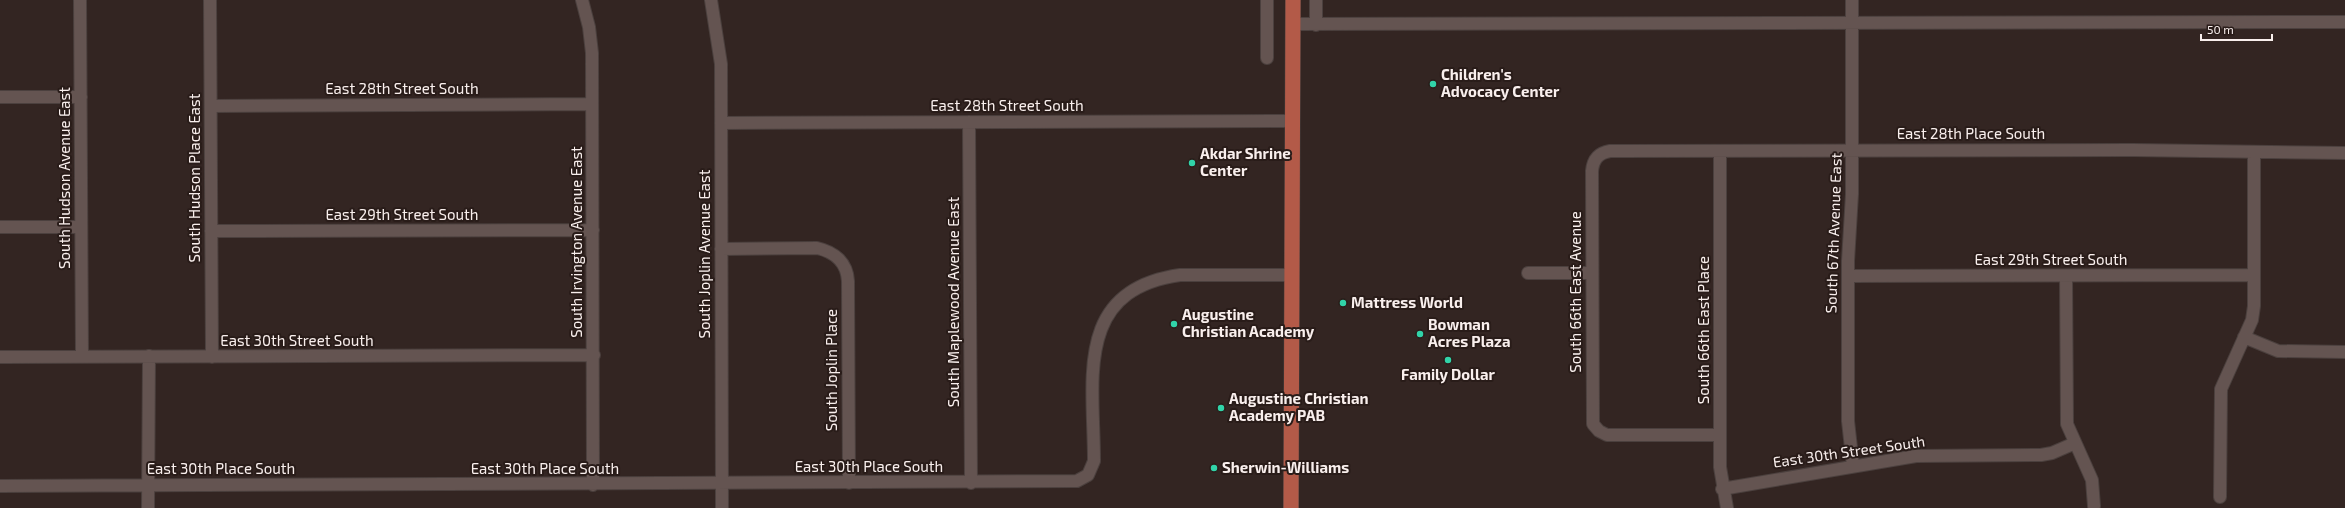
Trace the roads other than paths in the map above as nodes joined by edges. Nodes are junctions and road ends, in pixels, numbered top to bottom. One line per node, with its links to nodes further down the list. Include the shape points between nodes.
1 (80, 0): 15 (street, South Hudson Avenue East)
2 (210, 0): 17 (street, South Hudson Place East)
3 (582, 0): 16 (street, South Irvington Avenue East, via 591,41)
4 (711, 0): 20 (street, South Joplin Avenue East, via 721,64)
5 (1267, 0): 13 (street)
6 (1293, 0): 11 (main road)
7 (1316, 0): 12 (street)
8 (1852, 0): 10 (street, South 67th Avenue East)
9 (2345, 22): 10 (street)
10 (1852, 23): 12 (street); 22 (street, South 67th Avenue East)
11 (1293, 24): 12 (street); 18 (main road)
12 (1316, 25)
13 (1267, 58)
14 (0, 97): 15 (street)
15 (80, 97): 26 (street, South Hudson Avenue East)
16 (592, 104): 17 (street, East 28th Street South); 28 (street, South Irvington Avenue East)
17 (212, 106): 29 (street, South Hudson Place East)
18 (1292, 120): 19 (street, East 28th Street South); 33 (main road)
19 (968, 122): 20 (street, East 28th Street South); 48 (street, South Maplewood Avenue East)
20 (721, 123): 30 (street, South Joplin Avenue East)
21 (1720, 151): 22 (street, East 28th Place South); 25 (street, East 28th Place South, via 1610,151); 44 (street, South 66th East Place)
22 (1852, 151): 23 (street, East 28th Place South, via 2184,150); 35 (street, South 67th Avenue East)
23 (2254, 153): 24 (street, East 28th Place South); 34 (street)
24 (2345, 153)
25 (1598, 156): 32 (street, South 66th East Avenue, via 1592,164)
26 (80, 226): 27 (street); 40 (street, South Hudson Avenue East)
27 (0, 227)
28 (593, 230): 29 (street, East 29th Street South); 39 (street, South Irvington Avenue East)
29 (211, 231): 43 (street, South Hudson Place East)
30 (721, 249): 47 (street, South Joplin Place, via 817,248 832,253 847,271); 49 (street, South Joplin Avenue East)
31 (1528, 273): 32 (street)
32 (1592, 273): 44 (street, South 66th East Avenue, via 1592,416 1596,429 1603,434 1612,435)
33 (1292, 275): 48 (street, East 30th Place South, via 1180,275 1158,278 1128,293 1105,318 1096,339 1094,461 1088,475 1084,479 1068,483); 58 (main road)
34 (2254, 275): 36 (street, East 29th Street South); 37 (street, via 2253,312)
35 (1848, 276): 36 (street, East 29th Street South); 46 (street, South 67th Avenue East, via 1848,432)
36 (2066, 276): 45 (street, via 2067,420)
37 (2244, 337): 38 (street, via 2278,351); 54 (street, via 2221,389)
38 (2345, 352)
39 (594, 355): 43 (street, East 30th Street South); 51 (street, South Irvington Avenue East)
40 (82, 356): 41 (street, East 30th Street South); 42 (street, East 30th Street South)
41 (149, 356): 43 (street, East 30th Street South); 50 (street)
42 (0, 357)
43 (212, 357)
44 (1720, 435): 53 (street, South 66th East Place)
45 (2075, 443): 46 (street, East 30th Street South, via 2041,455 1916,456); 55 (street, via 2092,480)
46 (1852, 466): 53 (street, East 30th Street South)
47 (849, 483): 48 (street, East 30th Place South); 49 (street, East 30th Place South)
48 (971, 483)
49 (722, 484): 51 (street, East 30th Place South); 57 (street, South Joplin Avenue East)
50 (148, 485): 51 (street, East 30th Place South); 52 (street, East 30th Place South); 56 (street)
51 (593, 485)
52 (0, 486)
53 (1722, 489): 59 (street, South 66th East Place)
54 (2220, 497)
55 (2094, 506)
56 (148, 508)
57 (722, 508)
58 (1292, 508)
59 (1727, 508)

